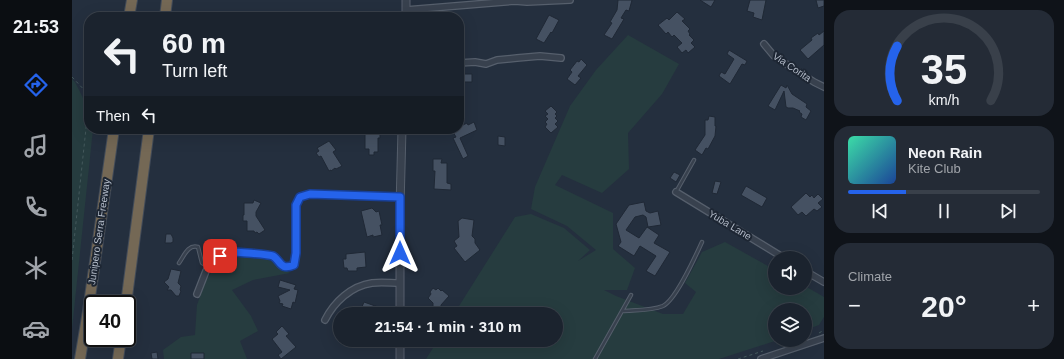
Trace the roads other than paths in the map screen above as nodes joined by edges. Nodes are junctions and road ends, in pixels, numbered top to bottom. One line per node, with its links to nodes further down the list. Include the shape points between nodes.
1 (132, 0): 5 (highway)
2 (167, 0): 6 (highway)
3 (406, 0): 7 (street)
4 (570, 0): 8 (street, via 515,1)
5 (130, 12)
6 (166, 12)
7 (406, 12)
8 (423, 12)
9 (764, 44): 12 (street, Via Corita, via 774,56)
10 (561, 58): 11 (street, via 540,56 498,60 486,64)
11 (464, 63)
12 (824, 87)
13 (113, 134): 35 (highway, Junipero Serra Freeway)
14 (149, 134): 27 (highway)
15 (402, 134): 18 (street)
16 (694, 160): 17 (lane)
17 (676, 192): 20 (street, Yuba Lane)
18 (400, 197): 22 (street, via 310,194 300,197 296,205 294,265 281,265 273,256 227,252); 25 (street)
19 (702, 242): 30 (lane, via 669,301 663,306)
20 (773, 251)
21 (179, 263): 22 (lane, via 188,249 196,246 200,250 202,263)
22 (208, 268): 26 (street)
23 (812, 275): 24 (street)
24 (824, 282)
25 (400, 283): 29 (street); 31 (street, via 373,283 360,286 350,291 330,310)
26 (197, 294)
27 (127, 295)
28 (631, 295): 30 (lane)
29 (400, 307)
30 (622, 311): 38 (lane)
31 (325, 320)
32 (824, 338): 39 (street)
33 (120, 347): 36 (highway)
34 (400, 347): 37 (street)
35 (80, 359)
36 (118, 359)
37 (400, 359)
38 (595, 359)
39 (761, 359)

